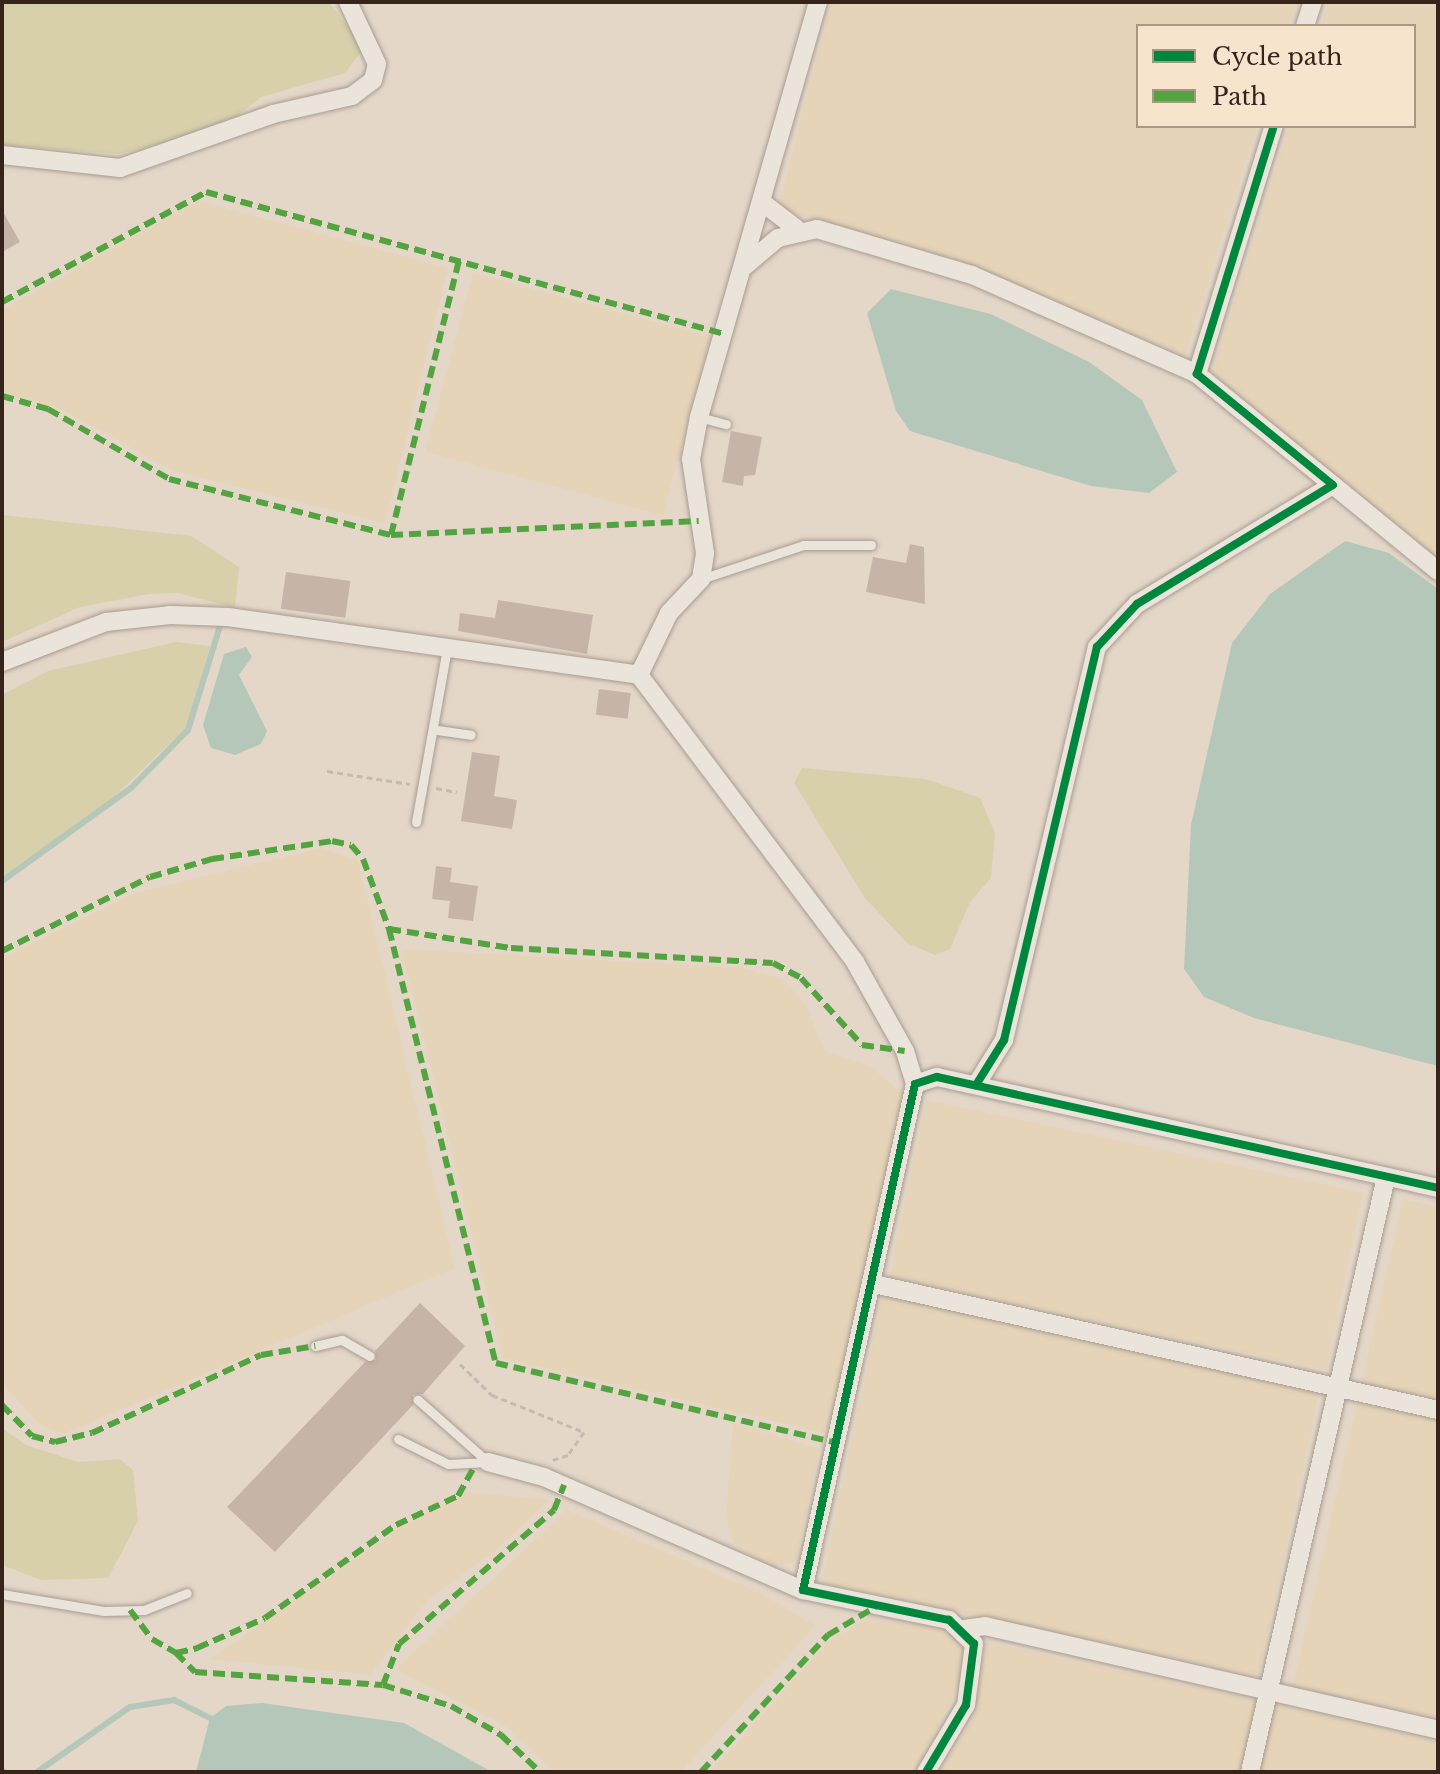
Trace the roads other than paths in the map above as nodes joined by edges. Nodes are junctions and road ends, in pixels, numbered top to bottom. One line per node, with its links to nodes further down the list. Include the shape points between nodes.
1 (348, 2): 6 (street, via 377,64 373,80 352,96 273,114 120,168)
2 (818, 2): 7 (street)
3 (1313, 2): 4 (street)
4 (1306, 24)
5 (1273, 128): 10 (street)
6 (2, 155)
7 (763, 203): 8 (street); 9 (street)
8 (797, 229): 9 (street); 10 (street, via 972,275)
9 (743, 268): 11 (street)
10 (1197, 374): 13 (street)
11 (699, 417): 12 (lane); 16 (street, via 691,459 705,553)
12 (726, 424)
13 (1333, 485): 15 (street); 24 (street, via 1137,604 1097,647 1004,1040)
14 (871, 545): 16 (lane, via 804,545)
15 (1438, 571)
16 (701, 579): 19 (street, via 669,613)
17 (447, 648): 18 (street, via 170,615 106,622); 19 (street); 20 (lane)
18 (2, 662)
19 (639, 675): 23 (street, via 855,962 905,1051)
20 (437, 730): 21 (lane); 22 (lane)
21 (471, 735)
22 (416, 822)
23 (915, 1084): 24 (street, via 937,1077); 27 (street)
24 (976, 1085): 25 (street)
25 (1386, 1177): 26 (street); 30 (street)
26 (1438, 1188)
27 (874, 1284): 30 (street); 35 (street)
28 (315, 1346): 29 (lane, via 342,1340)
29 (370, 1356)
30 (1340, 1389): 32 (street); 39 (street)
31 (418, 1400): 34 (lane)
32 (1438, 1410)
33 (398, 1439): 34 (lane, via 448,1464)
34 (488, 1462): 35 (street, via 536,1474)
35 (803, 1590): 38 (street)
36 (187, 1593): 37 (lane, via 144,1610 104,1611)
37 (2, 1594)
38 (964, 1629): 39 (street, via 985,1626); 41 (street, via 977,1661 972,1689)
39 (1269, 1690): 40 (street); 42 (street)
40 (1438, 1730)
41 (926, 1772)
42 (1250, 1772)

